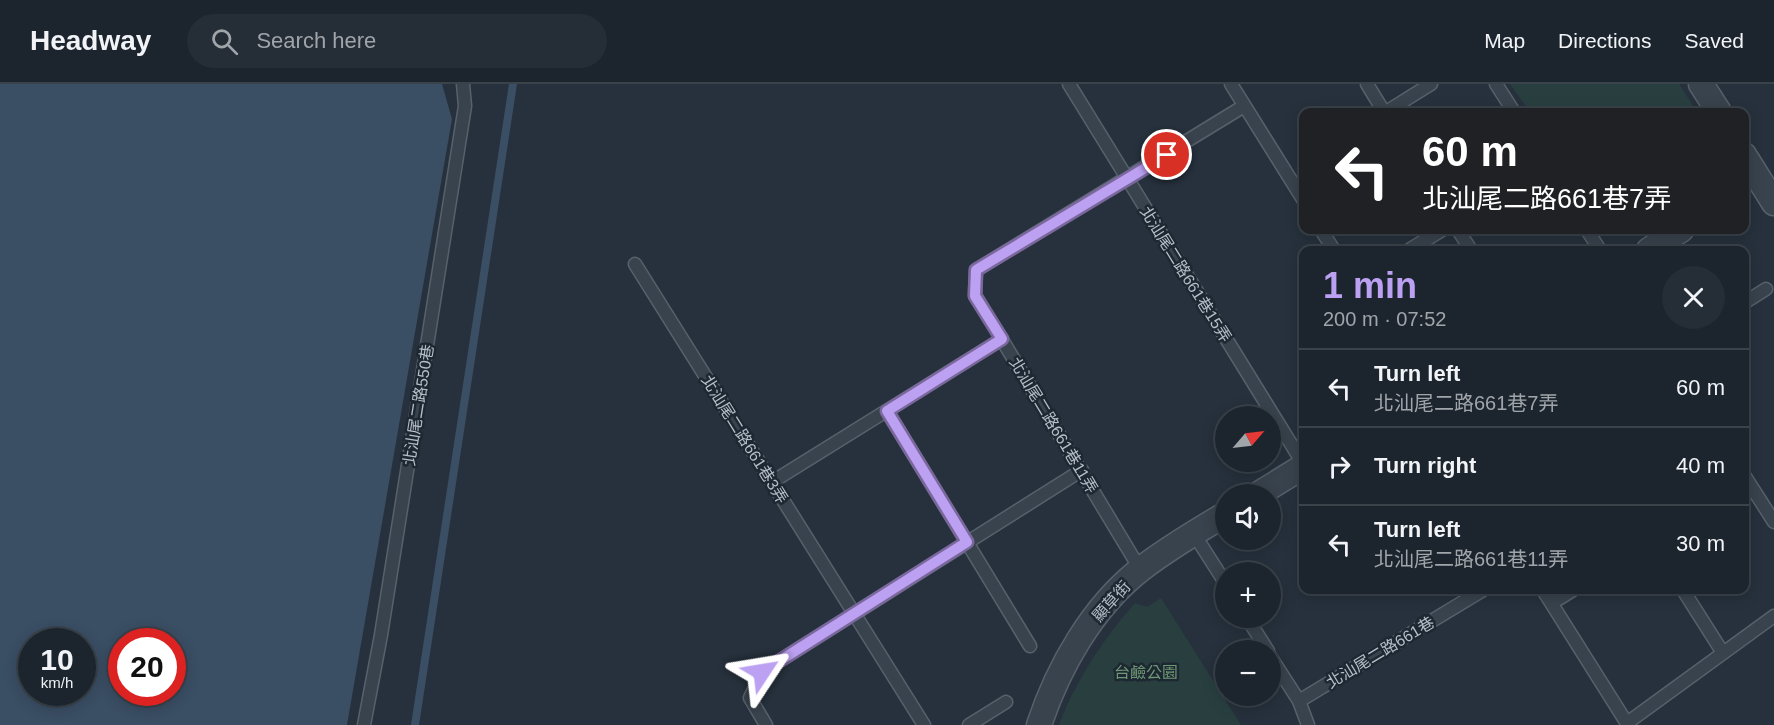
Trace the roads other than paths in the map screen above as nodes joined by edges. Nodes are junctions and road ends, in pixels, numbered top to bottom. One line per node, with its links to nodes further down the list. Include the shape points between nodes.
1 (463, 84): 52 (lane, 北汕尾二路550巷, via 464,118)
2 (1069, 84): 14 (lane, 北汕尾二路661巷15弄)
3 (1232, 84): 8 (lane)
4 (1367, 84): 9 (lane)
5 (1431, 84): 10 (lane)
6 (1496, 84): 11 (lane)
7 (1701, 84): 12 (street)
8 (1244, 106): 14 (lane, 北汕尾二路661巷11弄); 16 (lane)
9 (1382, 108)
10 (1392, 108)
11 (1511, 108)
12 (1716, 108)
13 (1749, 163): 15 (street)
14 (1128, 179): 25 (lane, 北汕尾二路661巷11弄, via 976,270 975,296); 27 (lane, 北汕尾二路661巷15弄)
15 (1759, 179): 17 (street)
16 (1299, 193)
17 (1774, 203)
18 (1435, 234): 20 (lane)
19 (1675, 234): 21 (street)
20 (1416, 246)
21 (1655, 246)
22 (635, 264): 30 (lane, 北汕尾二路661巷3弄)
23 (1766, 290): 24 (lane)
24 (1749, 300)
25 (1002, 339): 26 (lane); 29 (lane, 北汕尾二路661巷11弄)
26 (887, 411): 30 (lane); 36 (lane)
27 (1299, 458)
28 (1299, 469): 31 (street)
29 (1082, 470): 36 (lane); 38 (lane, 北汕尾二路661巷11弄)
30 (772, 482): 44 (lane, 北汕尾二路661巷3弄)
31 (1275, 484)
32 (1749, 485): 34 (lane)
33 (1215, 521): 35 (street, 顯草街)
34 (1774, 522)
35 (1194, 534): 37 (lane); 38 (street, 顯草街)
36 (967, 542): 44 (lane); 46 (lane)
37 (1215, 567)
38 (1140, 569): 56 (street, 顯草街, via 1109,599 1080,638 1046,702)
39 (1476, 594): 49 (lane, 北汕尾二路661巷)
40 (1546, 594): 43 (lane)
41 (1567, 594): 43 (lane)
42 (1686, 594): 47 (lane)
43 (1552, 603): 51 (lane)
44 (854, 613): 53 (lane, via 762,672 750,698); 54 (lane, 北汕尾二路661巷3弄)
45 (1774, 616): 47 (lane)
46 (1030, 646)
47 (1723, 653): 51 (lane)
48 (1281, 673): 49 (lane)
49 (1299, 701): 57 (lane)
50 (1006, 702): 55 (lane)
51 (1628, 724)
52 (364, 725)
53 (766, 725)
54 (924, 725)
55 (969, 725)
56 (1039, 725)
57 (1308, 725)

